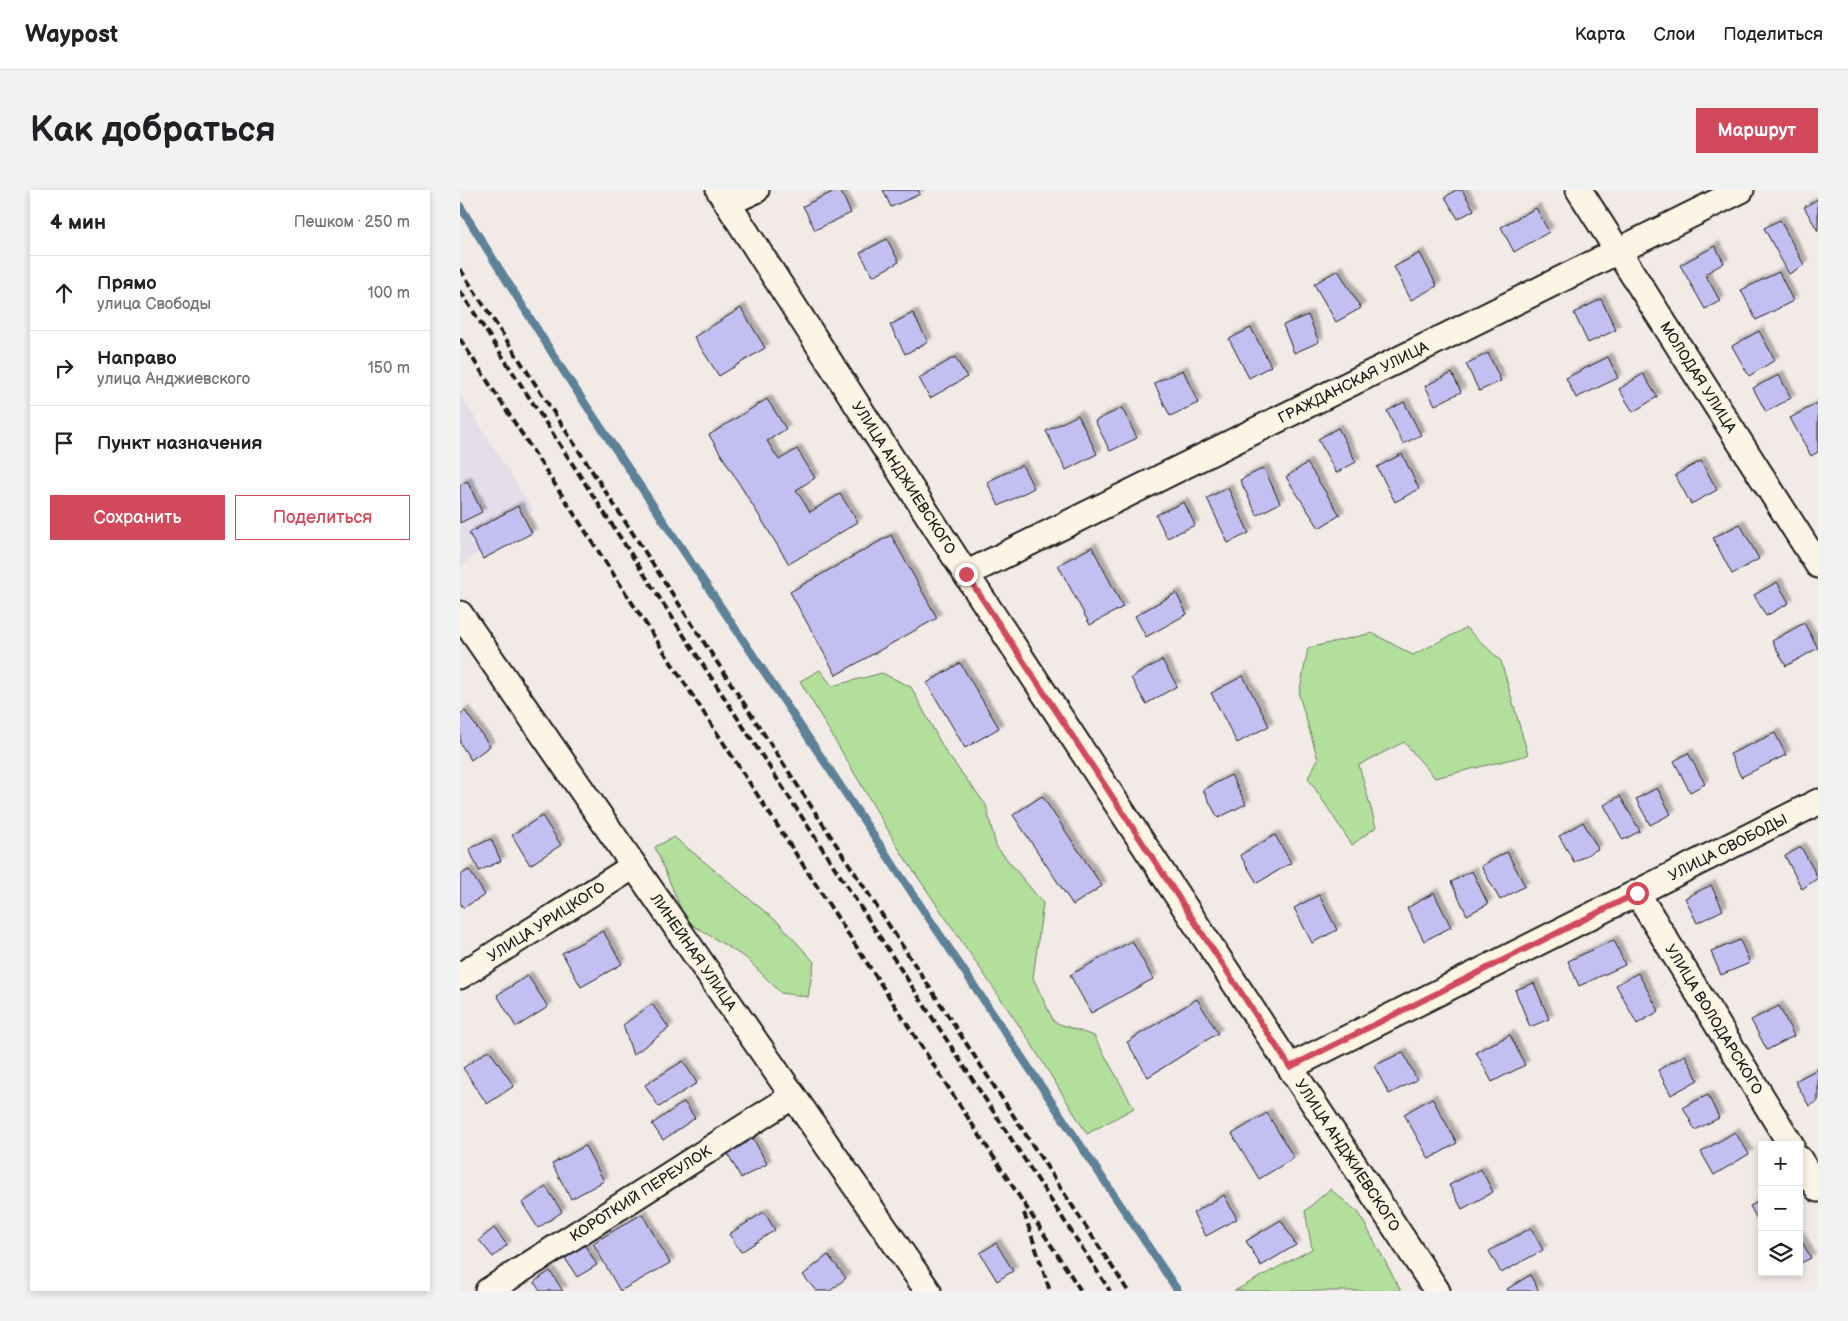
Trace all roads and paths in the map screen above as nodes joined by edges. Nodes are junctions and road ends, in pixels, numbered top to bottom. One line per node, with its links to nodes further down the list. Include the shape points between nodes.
1 (756, 190): 4 (street)
2 (1579, 190): 5 (street, МОЛОДАЯ УЛИЦА)
3 (1741, 190): 5 (street, ГРАЖДАНСКАЯ УЛИЦА)
4 (724, 197): 7 (street, УЛИЦА АНДЖИЕВСКОГО)
5 (1617, 250): 6 (street, МОЛОДАЯ УЛИЦА); 7 (street, ГРАЖДАНСКАЯ УЛИЦА)
6 (1818, 565)
7 (966, 574): 13 (street, УЛИЦА АНДЖИЕВСКОГО)
8 (460, 614): 10 (street, ЛИНЕЙНАЯ УЛИЦА)
9 (1818, 802): 11 (street, УЛИЦА СВОБОДЫ)
10 (634, 866): 12 (street, УЛИЦА УРИЦКОГО); 14 (street, ЛИНЕЙНАЯ УЛИЦА)
11 (1637, 893): 13 (street, УЛИЦА СВОБОДЫ); 15 (street, УЛИЦА ВОЛОДАРСКОГО)
12 (460, 976)
13 (1290, 1067): 20 (street, УЛИЦА АНДЖИЕВСКОГО)
14 (793, 1096): 18 (street, КОРОТКИЙ ПЕРЕУЛОК); 19 (street, ЛИНЕЙНАЯ УЛИЦА)
15 (1789, 1141)
16 (1803, 1165): 17 (street)
17 (1818, 1189)
18 (488, 1291)
19 (928, 1291)
20 (1437, 1291)

